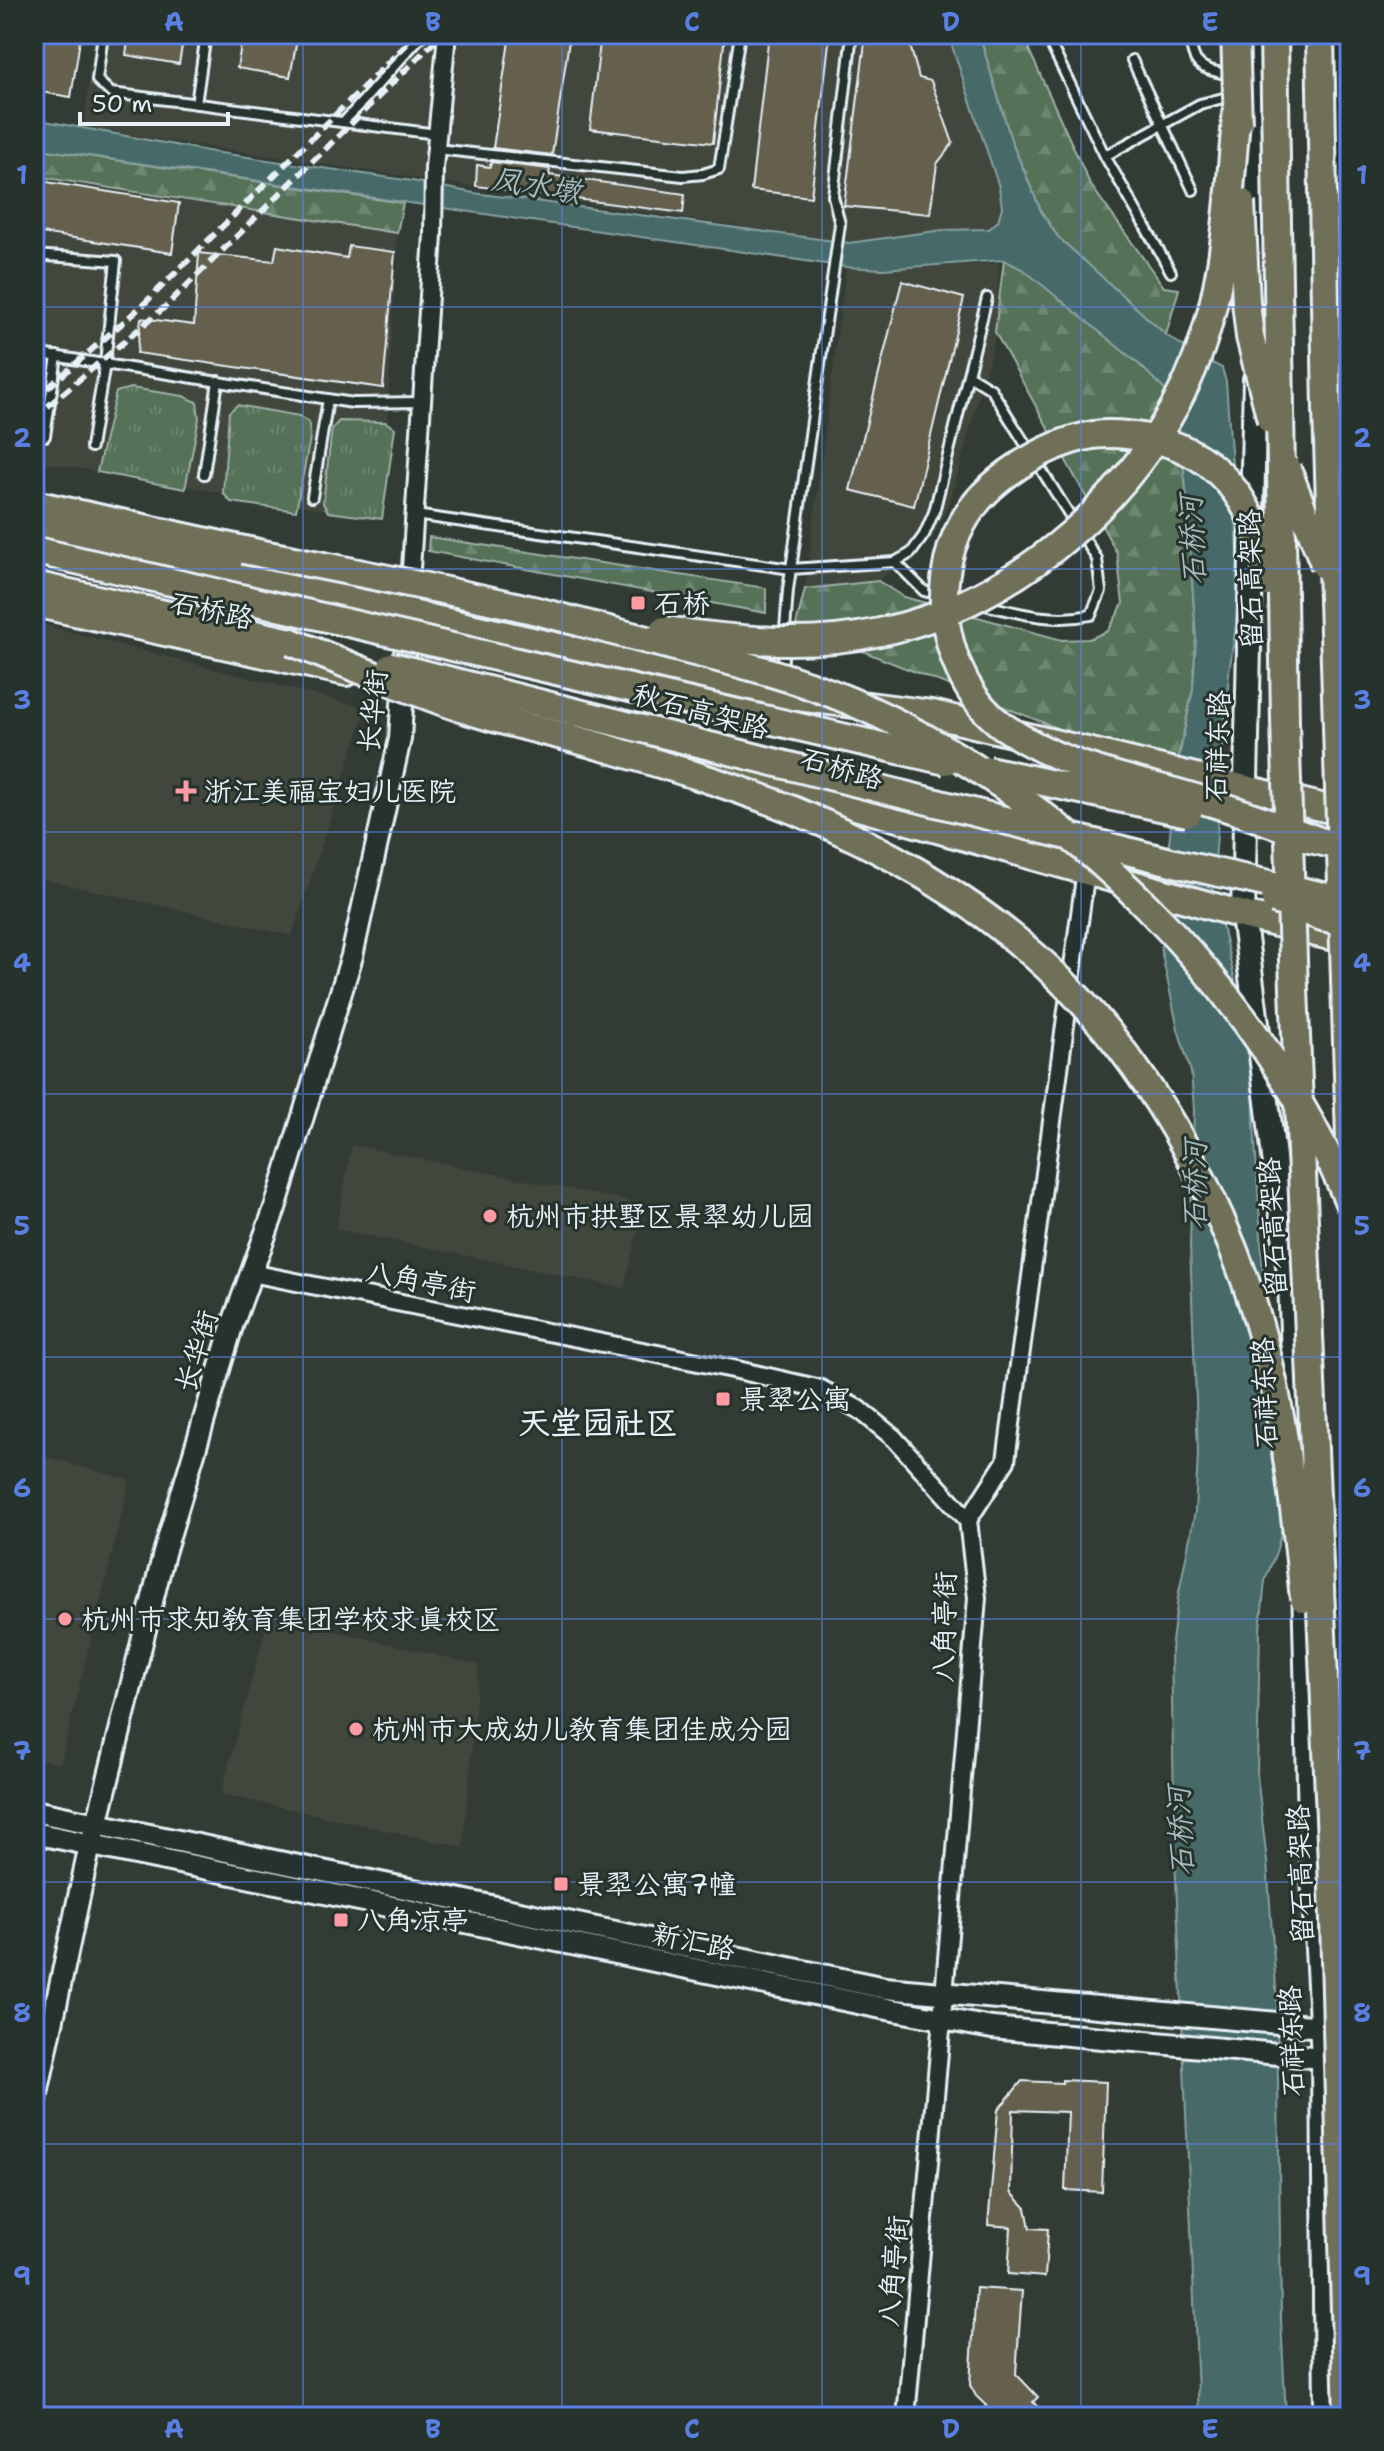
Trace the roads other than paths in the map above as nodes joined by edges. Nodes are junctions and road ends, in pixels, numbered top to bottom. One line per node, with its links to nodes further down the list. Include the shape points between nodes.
1 (103, 34): 16 (lane, via 97,80 111,93)
2 (206, 34): 16 (lane)
3 (423, 34): 17 (lane)
4 (447, 34): 19 (street)
5 (740, 34): 19 (lane, via 719,169 683,176)
6 (852, 34): 45 (lane, via 833,196 840,224)
7 (1191, 34): 15 (lane, via 1194,59)
8 (1235, 34): 15 (main road, bridge)
9 (1255, 34): 15 (main road, 石祥东路)
10 (1274, 34): 64 (main road, 留石高架路, bridge, via 1284,707)
11 (1320, 34): 34 (main road, bridge)
12 (1336, 34): 21 (main road)
13 (1053, 49): 20 (lane)
14 (1132, 60): 18 (lane)
15 (1249, 93): 18 (lane, via 1200,104); 48 (main road, bridge, via 1221,274 1197,359 1160,434 1084,524 1046,555 927,620 841,638 738,640); 50 (main road, bridge, via 1246,302 1260,383 1296,493); 54 (main road, 石祥东路, via 1258,254 1249,732)
16 (196, 104): 17 (lane)
17 (344, 122): 19 (lane)
18 (1161, 125): 20 (lane); 22 (lane)
19 (437, 142): 33 (street)
20 (1105, 156): 24 (lane)
21 (1346, 166): 26 (main road)
22 (1193, 190)
23 (34, 255): 29 (lane, via 116,261)
24 (1171, 272)
25 (987, 298): 30 (lane)
26 (1350, 311)
27 (34, 353): 28 (lane)
28 (57, 356): 29 (lane); 35 (lane)
29 (105, 363): 31 (lane); 36 (lane)
30 (968, 375): 44 (lane, via 934,512 911,553); 44 (lane, via 991,389 1097,559 1101,591 1091,615 1067,620 1038,617 924,591)
31 (218, 381): 32 (lane); 37 (lane)
32 (328, 399): 33 (lane); 38 (lane)
33 (422, 402): 40 (street)
34 (1327, 410): 43 (main road, bridge); 65 (main road, bridge)
35 (45, 436)
36 (91, 447)
37 (204, 474)
38 (312, 497)
39 (34, 504): 48 (main road, bridge)
40 (415, 515): 45 (lane); 49 (street)
41 (34, 529): 49 (main road, 石桥路)
42 (34, 550): 56 (main road, 秋石高架路, bridge, via 951,762)
43 (1350, 557)
44 (895, 562): 45 (lane)
45 (791, 569): 53 (lane)
46 (34, 585): 51 (main road, 秋石高架路)
47 (34, 603): 52 (main road, 石桥路)
48 (534, 611): 66 (main road, bridge, via 780,675 849,701 930,741 1021,799 1140,902 1221,989 1310,1122)
49 (408, 614): 52 (street, 长华街); 53 (main road, 石桥路)
50 (1350, 621)
51 (291, 642): 58 (main road, 秋石高架路, bridge); 73 (main road, bridge, via 471,711 717,782 858,840 1001,928 1098,1021 1149,1088 1205,1189 1231,1246 1269,1362 1298,1541)
52 (403, 685): 59 (main road, 石桥路, via 483,702); 67 (street, 长华街, via 400,739 352,956)
53 (780, 695): 54 (main road, 石桥路, via 932,714)
54 (1236, 786): 55 (main road, 石桥路); 61 (main road, 石祥东路)
55 (1350, 814)
56 (1320, 841): 57 (main road, 秋石高架路, bridge); 64 (main road, bridge, via 1293,831 1279,826 1266,822 1211,802 1058,756 1001,725 965,683 942,607 951,552 962,523 1007,474 1061,443 1128,434 1167,442 1200,458 1224,475 1246,505 1265,554 1269,596 1273,802 1274,817 1274,833 1276,910)
57 (1350, 848)
58 (1175, 863): 60 (main road, 秋石高架路, bridge); 62 (main road, bridge)
59 (1086, 870): 61 (main road, 石桥路); 68 (street, via 1006,1461)
60 (1350, 902)
61 (1238, 913): 63 (main road, 石桥路); 76 (main road, 石祥东路, via 1290,1281)
62 (1350, 923)
63 (1350, 941)
64 (1294, 989): 73 (main road, 留石高架路, bridge)
65 (1350, 1138)
66 (1350, 1205)
67 (251, 1273): 68 (street, 八角亭街, via 821,1389 860,1410 894,1438); 70 (street, 长华街, via 164,1553)
68 (968, 1520): 74 (street, 八角亭街, via 977,1598)
69 (34, 1811): 70 (street, 新汇路)
70 (97, 1824): 72 (street, 长华街); 74 (street, 新汇路, via 885,1988)
71 (34, 1833): 72 (street, 新汇路)
72 (90, 1845): 75 (street, 新汇路); 80 (street, 长华街)
73 (1333, 1887): 83 (main road, 留石高架路, bridge)
74 (945, 1993): 75 (street, 八角亭街); 76 (street, 新汇路)
75 (942, 2019): 79 (street, 新汇路); 81 (street, 八角亭街)
76 (1322, 2026): 77 (street, 新汇路); 79 (main road, 石祥东路)
77 (1350, 2031)
78 (1350, 2054): 79 (street, 新汇路)
79 (1323, 2058): 82 (main road, 石祥东路)
80 (34, 2108)
81 (906, 2417)
82 (1326, 2417)
83 (1348, 2417)

